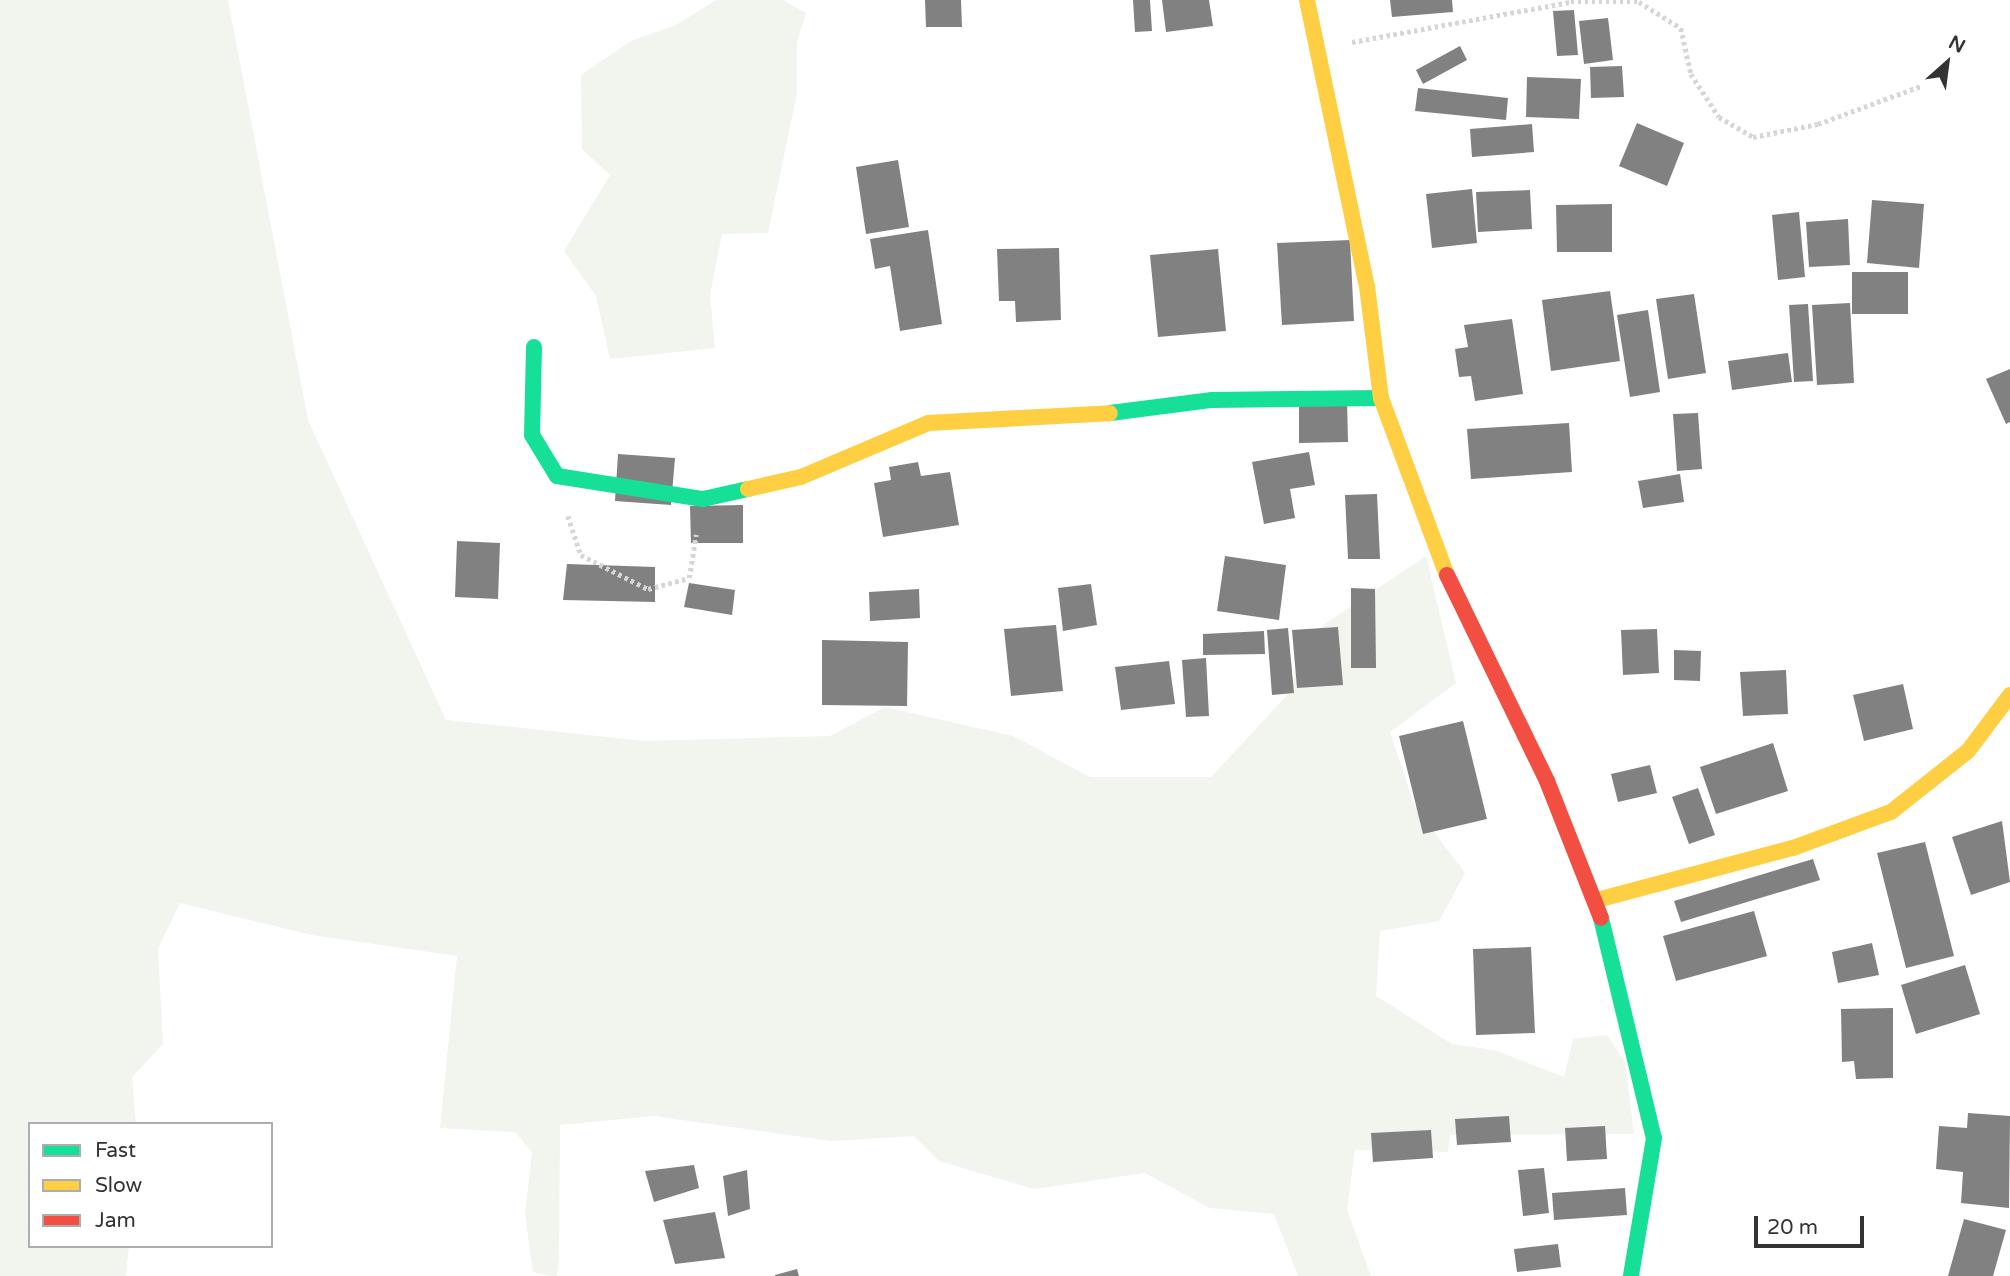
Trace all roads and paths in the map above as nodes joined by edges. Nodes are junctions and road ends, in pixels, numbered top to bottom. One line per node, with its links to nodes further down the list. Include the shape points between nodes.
1 (1307, 0): 3 (street)
2 (1616, 1): 3 (path, via 1558,4); 4 (path, via 1640,2 1681,28 1691,74 1719,117 1754,137 1818,124)
3 (1320, 48): 6 (street, via 1367,286)
4 (1921, 86)
5 (534, 347): 7 (street, via 532,435 557,476)
6 (1381, 398): 8 (street, via 1212,401 1059,419 929,423 801,477); 10 (street, via 1458,605 1547,781)
7 (589, 483): 8 (street); 8 (path, via 566,508 581,555 648,589 689,578)
8 (703, 499)
9 (2010, 695): 10 (street, via 1968,751 1891,813 1793,848)
10 (1597, 900): 11 (street, via 1654,1138)
11 (1631, 1276)

